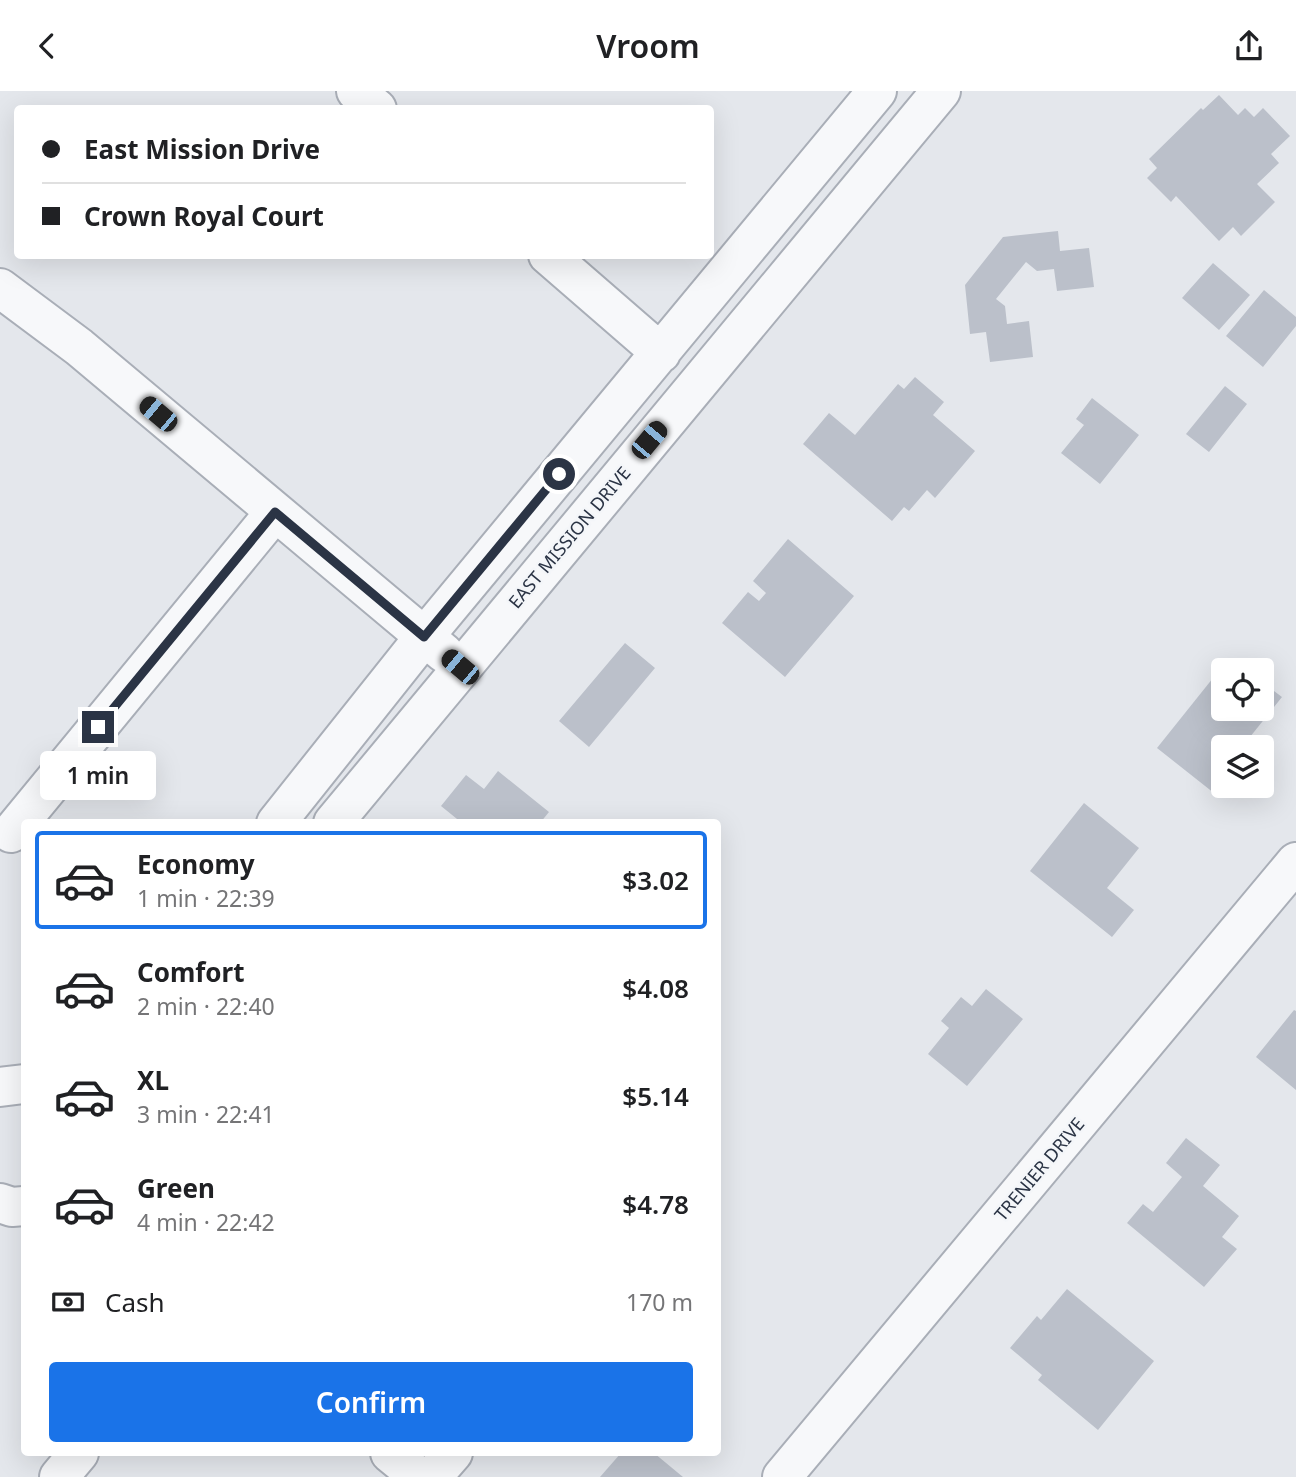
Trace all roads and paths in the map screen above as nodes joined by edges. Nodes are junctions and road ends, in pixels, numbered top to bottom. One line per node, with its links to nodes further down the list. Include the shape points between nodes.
1 (356, 91): 4 (street)
2 (877, 91): 7 (street)
3 (941, 91): 10 (street, EAST MISSION DRIVE)
4 (372, 105)
5 (553, 259): 7 (street)
6 (0, 288): 8 (street)
7 (661, 353): 9 (street)
8 (275, 512): 9 (street); 11 (street)
9 (424, 637): 10 (street); 12 (street)
10 (460, 667): 13 (street, EAST MISSION DRIVE)
11 (23, 819)
12 (279, 819)
13 (336, 819)
14 (21, 821): 15 (street)
15 (11, 833)
16 (1296, 862): 23 (street, TRENIER DRIVE)
17 (76, 1456): 20 (street)
18 (394, 1456): 21 (street)
19 (450, 1456): 22 (street)
20 (59, 1477)
21 (419, 1477)
22 (432, 1477)
23 (782, 1477)

